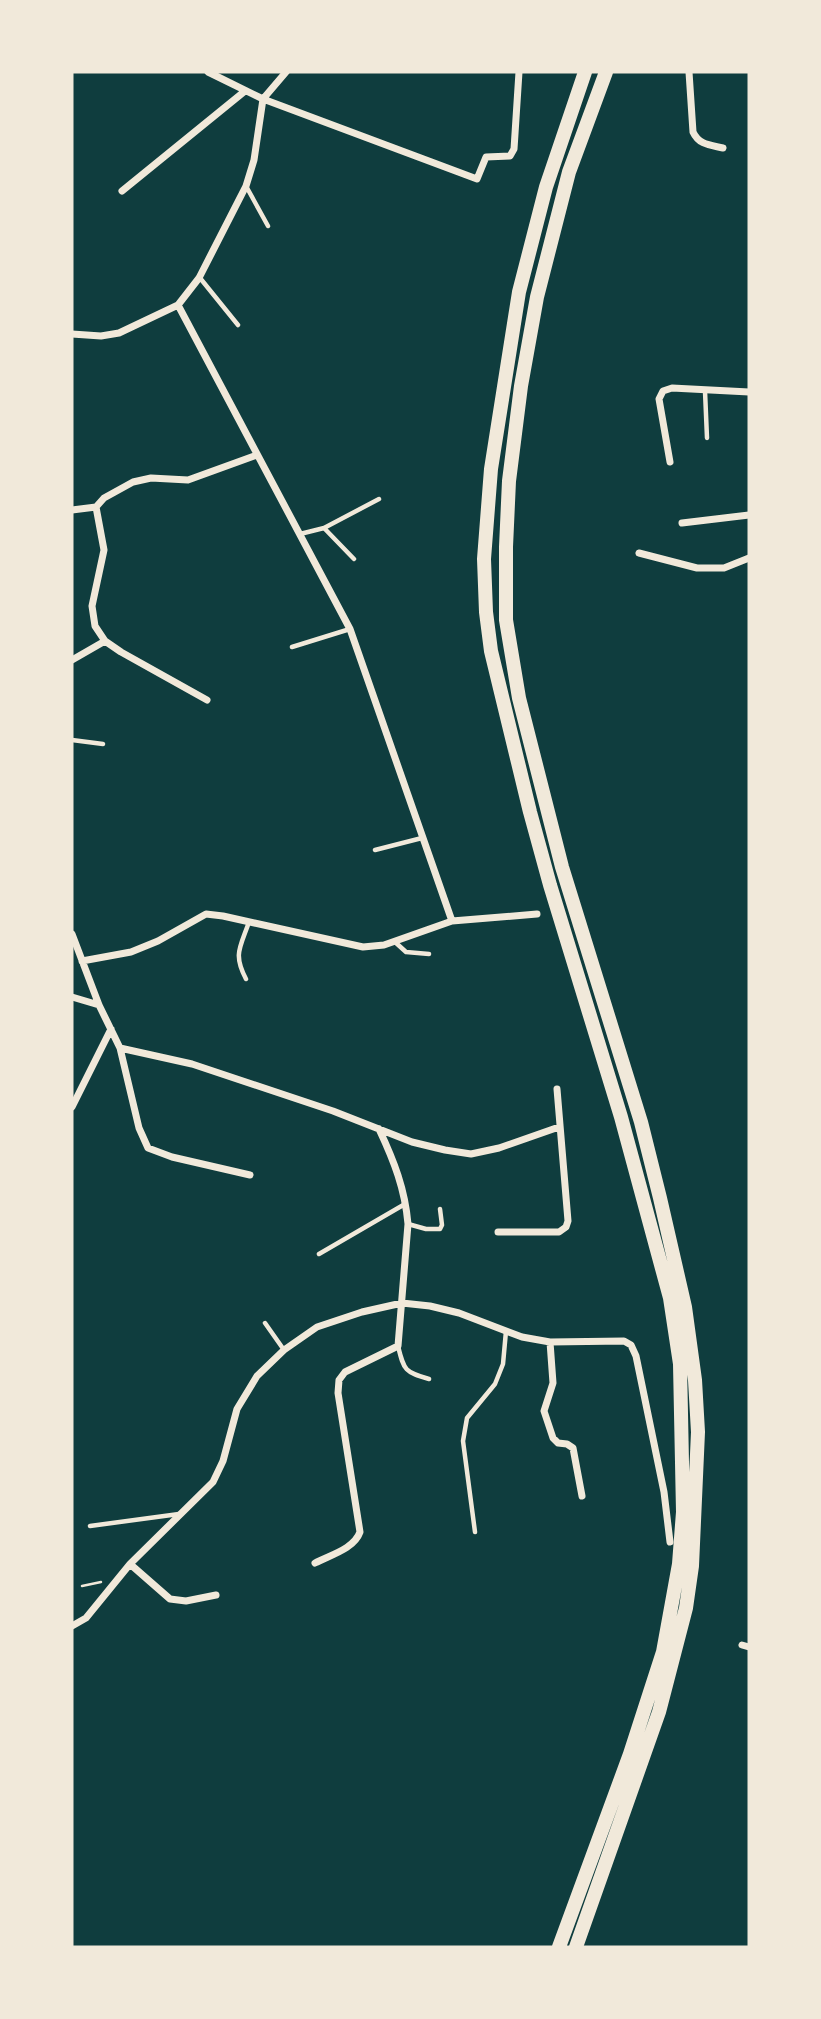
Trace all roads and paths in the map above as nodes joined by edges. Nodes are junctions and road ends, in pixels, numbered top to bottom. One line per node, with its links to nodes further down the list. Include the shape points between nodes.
1 (208, 72): 7 (street)
2 (286, 72): 8 (street)
3 (519, 72): 8 (street, via 514,149 510,156 485,158 477,179)
4 (585, 72): 79 (highway, via 546,187 519,292 491,469 484,559 486,612 510,736 670,1298 680,1364 683,1513 663,1652)
5 (606, 72): 80 (highway, via 569,172 530,335 509,481 506,620 519,698 562,867 660,1198 685,1307 698,1432 686,1608 659,1712)
6 (689, 72): 9 (street, via 692,132 703,143)
7 (245, 91): 8 (street); 11 (street)
8 (263, 99): 10 (street)
9 (723, 148)
10 (246, 186): 12 (lane); 13 (street)
11 (122, 191)
12 (268, 226)
13 (199, 278): 14 (street); 15 (lane)
14 (178, 305): 16 (street, via 119,333); 20 (street)
15 (238, 325)
16 (72, 334)
17 (705, 390): 18 (street); 19 (lane); 21 (street, via 672,388 663,391 659,399)
18 (749, 392)
19 (707, 438)
20 (257, 455): 23 (street, via 188,480 133,482); 28 (street)
21 (670, 462)
22 (379, 499): 27 (lane)
23 (96, 507): 24 (street); 33 (street, via 104,550 92,606 95,626)
24 (72, 510)
25 (749, 515): 26 (street)
26 (682, 523)
27 (324, 528): 28 (lane); 31 (lane)
28 (300, 534): 32 (street)
29 (639, 553): 30 (street, via 697,568 724,568)
30 (749, 558)
31 (354, 559)
32 (350, 629): 34 (lane); 39 (street)
33 (106, 641): 35 (street); 36 (street)
34 (292, 647)
35 (72, 660)
36 (207, 700)
37 (72, 740): 38 (lane)
38 (103, 744)
39 (423, 838): 40 (lane); 42 (street)
40 (375, 850)
41 (537, 914): 42 (street)
42 (452, 921): 45 (street)
43 (249, 922): 45 (street, via 363,947); 47 (street, via 206,914 131,952); 48 (lane, via 238,964)
44 (72, 934): 47 (street)
45 (394, 941): 46 (lane, via 406,952)
46 (429, 954)
47 (82, 961): 50 (street)
48 (246, 979)
49 (72, 997): 50 (street)
50 (99, 1005): 51 (street)
51 (111, 1029): 52 (street); 54 (street)
52 (120, 1048): 56 (street, via 218,1072); 57 (street, via 148,1148)
53 (557, 1089): 55 (street)
54 (72, 1107)
55 (559, 1128): 56 (street, via 471,1154 412,1142); 61 (street, via 566,1227 559,1232)
56 (379, 1129): 58 (street, via 398,1169)
57 (250, 1175)
58 (406, 1203): 60 (street); 62 (lane)
59 (440, 1209): 60 (lane, via 440,1229)
60 (408, 1224): 63 (street)
61 (498, 1232)
62 (318, 1254)
63 (402, 1303): 65 (street, via 459,1313); 67 (street); 68 (street, via 317,1327)
64 (265, 1323): 68 (lane)
65 (506, 1331): 66 (street); 73 (lane, via 503,1364 495,1384 467,1418 463,1441)
66 (550, 1342): 70 (street, via 553,1382 544,1410 553,1437 573,1448); 74 (street, via 598,1340 631,1345 664,1492)
67 (398, 1346): 69 (lane, via 407,1371); 75 (street, via 345,1372 339,1380 360,1532 357,1540)
68 (284, 1350): 71 (street, via 257,1376 237,1409 213,1482)
69 (429, 1379)
70 (582, 1496)
71 (180, 1514): 72 (lane); 76 (street)
72 (90, 1526)
73 (475, 1532)
74 (670, 1542)
75 (316, 1563)
76 (130, 1564): 77 (street, via 170,1599); 78 (street, via 86,1618)
77 (216, 1595)
78 (72, 1626)
79 (559, 1947)
80 (576, 1947)

